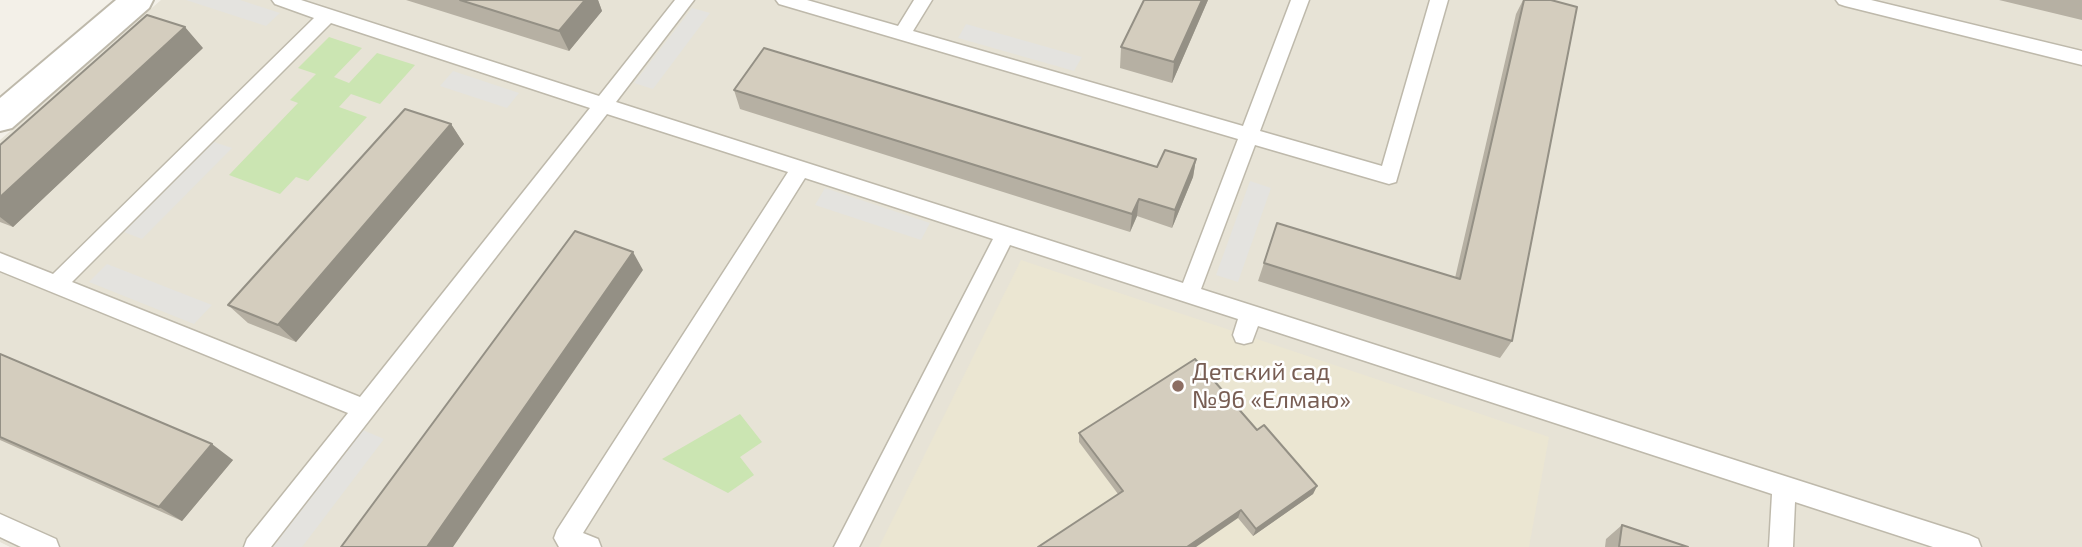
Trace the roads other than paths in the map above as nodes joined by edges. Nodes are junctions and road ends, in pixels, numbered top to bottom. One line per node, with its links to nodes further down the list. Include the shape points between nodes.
1 (136, 0): 13 (street)
2 (281, 0): 9 (lane)
3 (685, 0): 12 (lane)
4 (785, 0): 10 (lane)
5 (923, 0): 10 (lane)
6 (1300, 0): 14 (lane)
7 (1439, 0): 14 (lane, via 1389,176)
8 (1854, 1): 11 (lane)
9 (328, 15): 12 (lane); 18 (lane)
10 (902, 34): 14 (lane)
11 (2082, 58)
12 (603, 104): 15 (lane); 20 (lane)
13 (0, 118)
14 (1249, 135): 19 (lane)
15 (801, 169): 16 (lane); 25 (lane, via 566,538)
16 (1005, 235): 19 (lane); 26 (lane)
17 (0, 262): 18 (lane)
18 (56, 285): 20 (lane)
19 (1189, 294): 21 (lane, via 1247,324)
20 (364, 410): 24 (lane)
21 (1784, 487): 27 (lane); 28 (lane)
22 (0, 525): 23 (lane)
23 (47, 547)
24 (257, 547)
25 (589, 547)
26 (846, 547)
27 (1781, 547)
28 (1969, 547)

